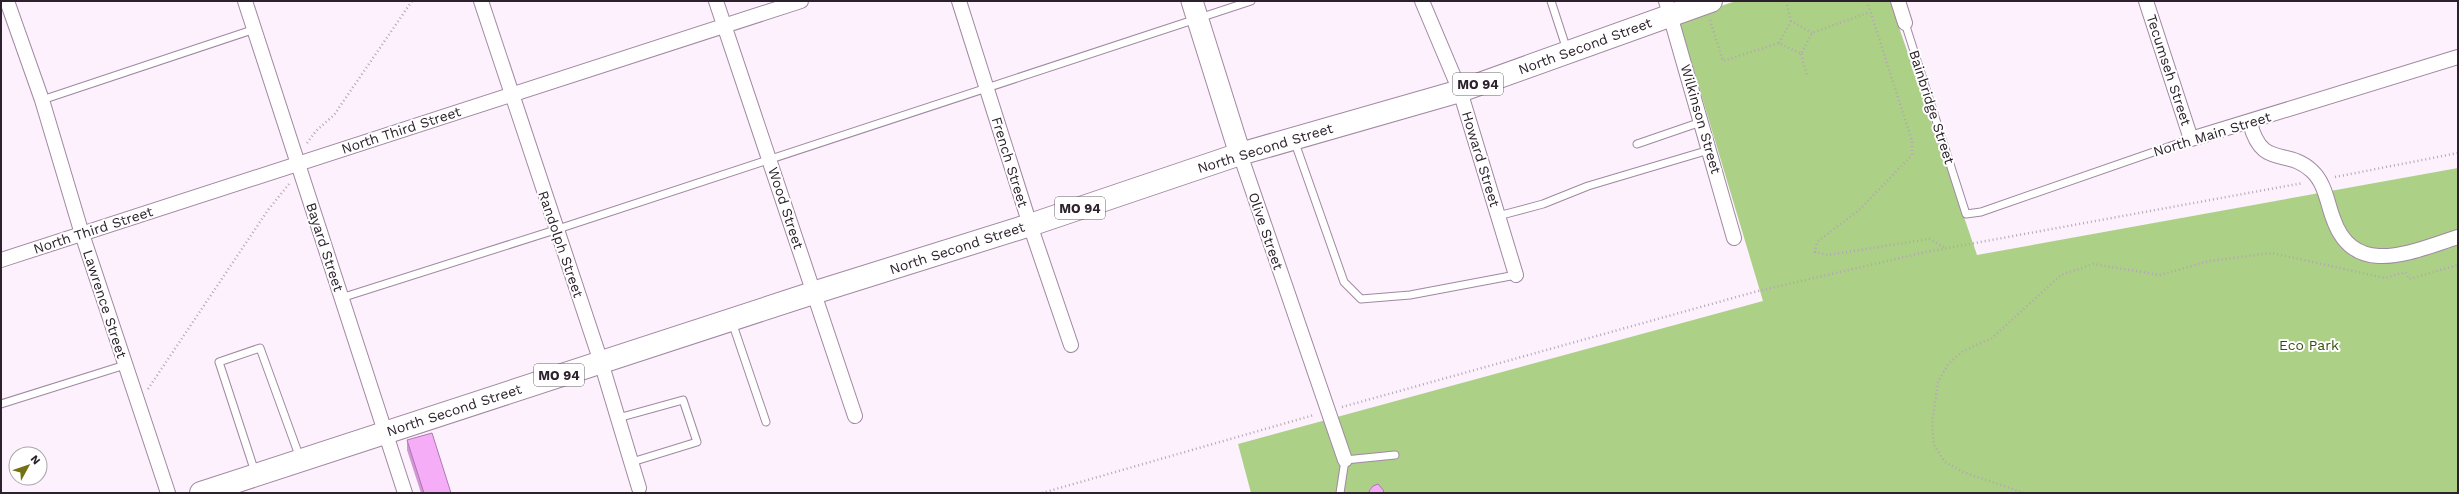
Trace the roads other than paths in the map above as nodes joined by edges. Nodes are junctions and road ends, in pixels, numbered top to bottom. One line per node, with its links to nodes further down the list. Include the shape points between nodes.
1 (7, 1): 23 (street, Lawrence Street)
2 (245, 1): 17 (street, Bayard Street)
3 (481, 1): 22 (street, Randolph Street)
4 (716, 1): 16 (street, Wood Street)
5 (801, 1): 16 (street, North Third Street)
6 (959, 1): 20 (street, French Street)
7 (1250, 1): 13 (lane)
8 (1422, 1): 21 (street, Howard Street)
9 (1551, 1): 18 (lane)
10 (1898, 1): 15 (street, Bainbridge Street)
11 (2146, 1): 27 (street, Tecumseh Street)
12 (1668, 8): 14 (main road, North Second Street / MO 94); 18 (main road, North Second Street / MO 94); 24 (street, Wilkinson Street)
13 (1195, 9): 20 (lane); 30 (street, Olive Street)
14 (1710, 10)
15 (1905, 23): 33 (lane, Bainbridge Street)
16 (723, 26): 22 (street, North Third Street); 31 (street, Wood Street)
17 (255, 29): 23 (lane); 32 (street, Bayard Street)
18 (1568, 52): 21 (main road, North Second Street / MO 94)
19 (2458, 57): 25 (street, North Main Street)
20 (987, 87): 31 (lane); 35 (street, French Street)
21 (1460, 91): 26 (main road, North Second Street / MO 94); 34 (street, Howard Street)
22 (511, 95): 32 (street, North Third Street); 36 (street, Randolph Street)
23 (42, 100): 37 (street, Lawrence Street)
24 (1701, 122): 28 (lane); 29 (street, Wilkinson Street)
25 (2250, 122): 27 (street, North Main Street); 38 (street, via 2254,139 2268,153 2300,162 2321,180 2337,230 2346,244 2381,258)
26 (1294, 138): 30 (main road, North Second Street / MO 94); 41 (lane, via 1344,282 1361,299 1410,295)
27 (2191, 139): 33 (lane, North Main Street, via 1981,212)
28 (1637, 144)
29 (1709, 150): 34 (lane); 39 (street, Wilkinson Street)
30 (1240, 154): 35 (main road, North Second Street / MO 94); 55 (street, Olive Street)
31 (769, 159): 36 (lane); 42 (street, Wood Street)
32 (298, 164): 37 (street, North Third Street); 43 (street, Bayard Street)
33 (1966, 214)
34 (1498, 216): 41 (street, Howard Street)
35 (1030, 225): 42 (main road, North Second Street / MO 94); 45 (street, French Street)
36 (555, 230): 43 (lane); 46 (street, Randolph Street)
37 (82, 234): 40 (street, North Third Street); 47 (street, Lawrence Street)
38 (2458, 237)
39 (1734, 238)
40 (1, 260)
41 (1516, 275)
42 (813, 293): 44 (main road, North Second Street / MO 94); 49 (street, Wood Street)
43 (341, 298): 52 (street, Bayard Street)
44 (732, 320): 46 (main road, North Second Street / MO 94); 51 (lane)
45 (1071, 345)
46 (601, 362): 50 (street, Randolph Street); 52 (main road, North Second Street / MO 94)
47 (125, 365): 48 (lane); 59 (street, Lawrence Street)
48 (1, 404)
49 (855, 416)
50 (618, 418): 56 (street, Randolph Street); 56 (lane, via 683,400 697,442)
51 (766, 422)
52 (385, 432): 54 (main road, North Second Street / MO 94); 61 (street, Bayard Street)
53 (1395, 455): 55 (lane)
54 (300, 460): 57 (main road, North Second Street / MO 94); 57 (lane, via 260,348 219,362)
55 (1345, 460): 62 (lane)
56 (632, 462): 58 (street, Randolph Street)
57 (256, 475): 60 (main road, North Second Street / MO 94)
58 (641, 490)
59 (168, 493)
60 (201, 493)
61 (405, 493)
62 (1340, 493)

